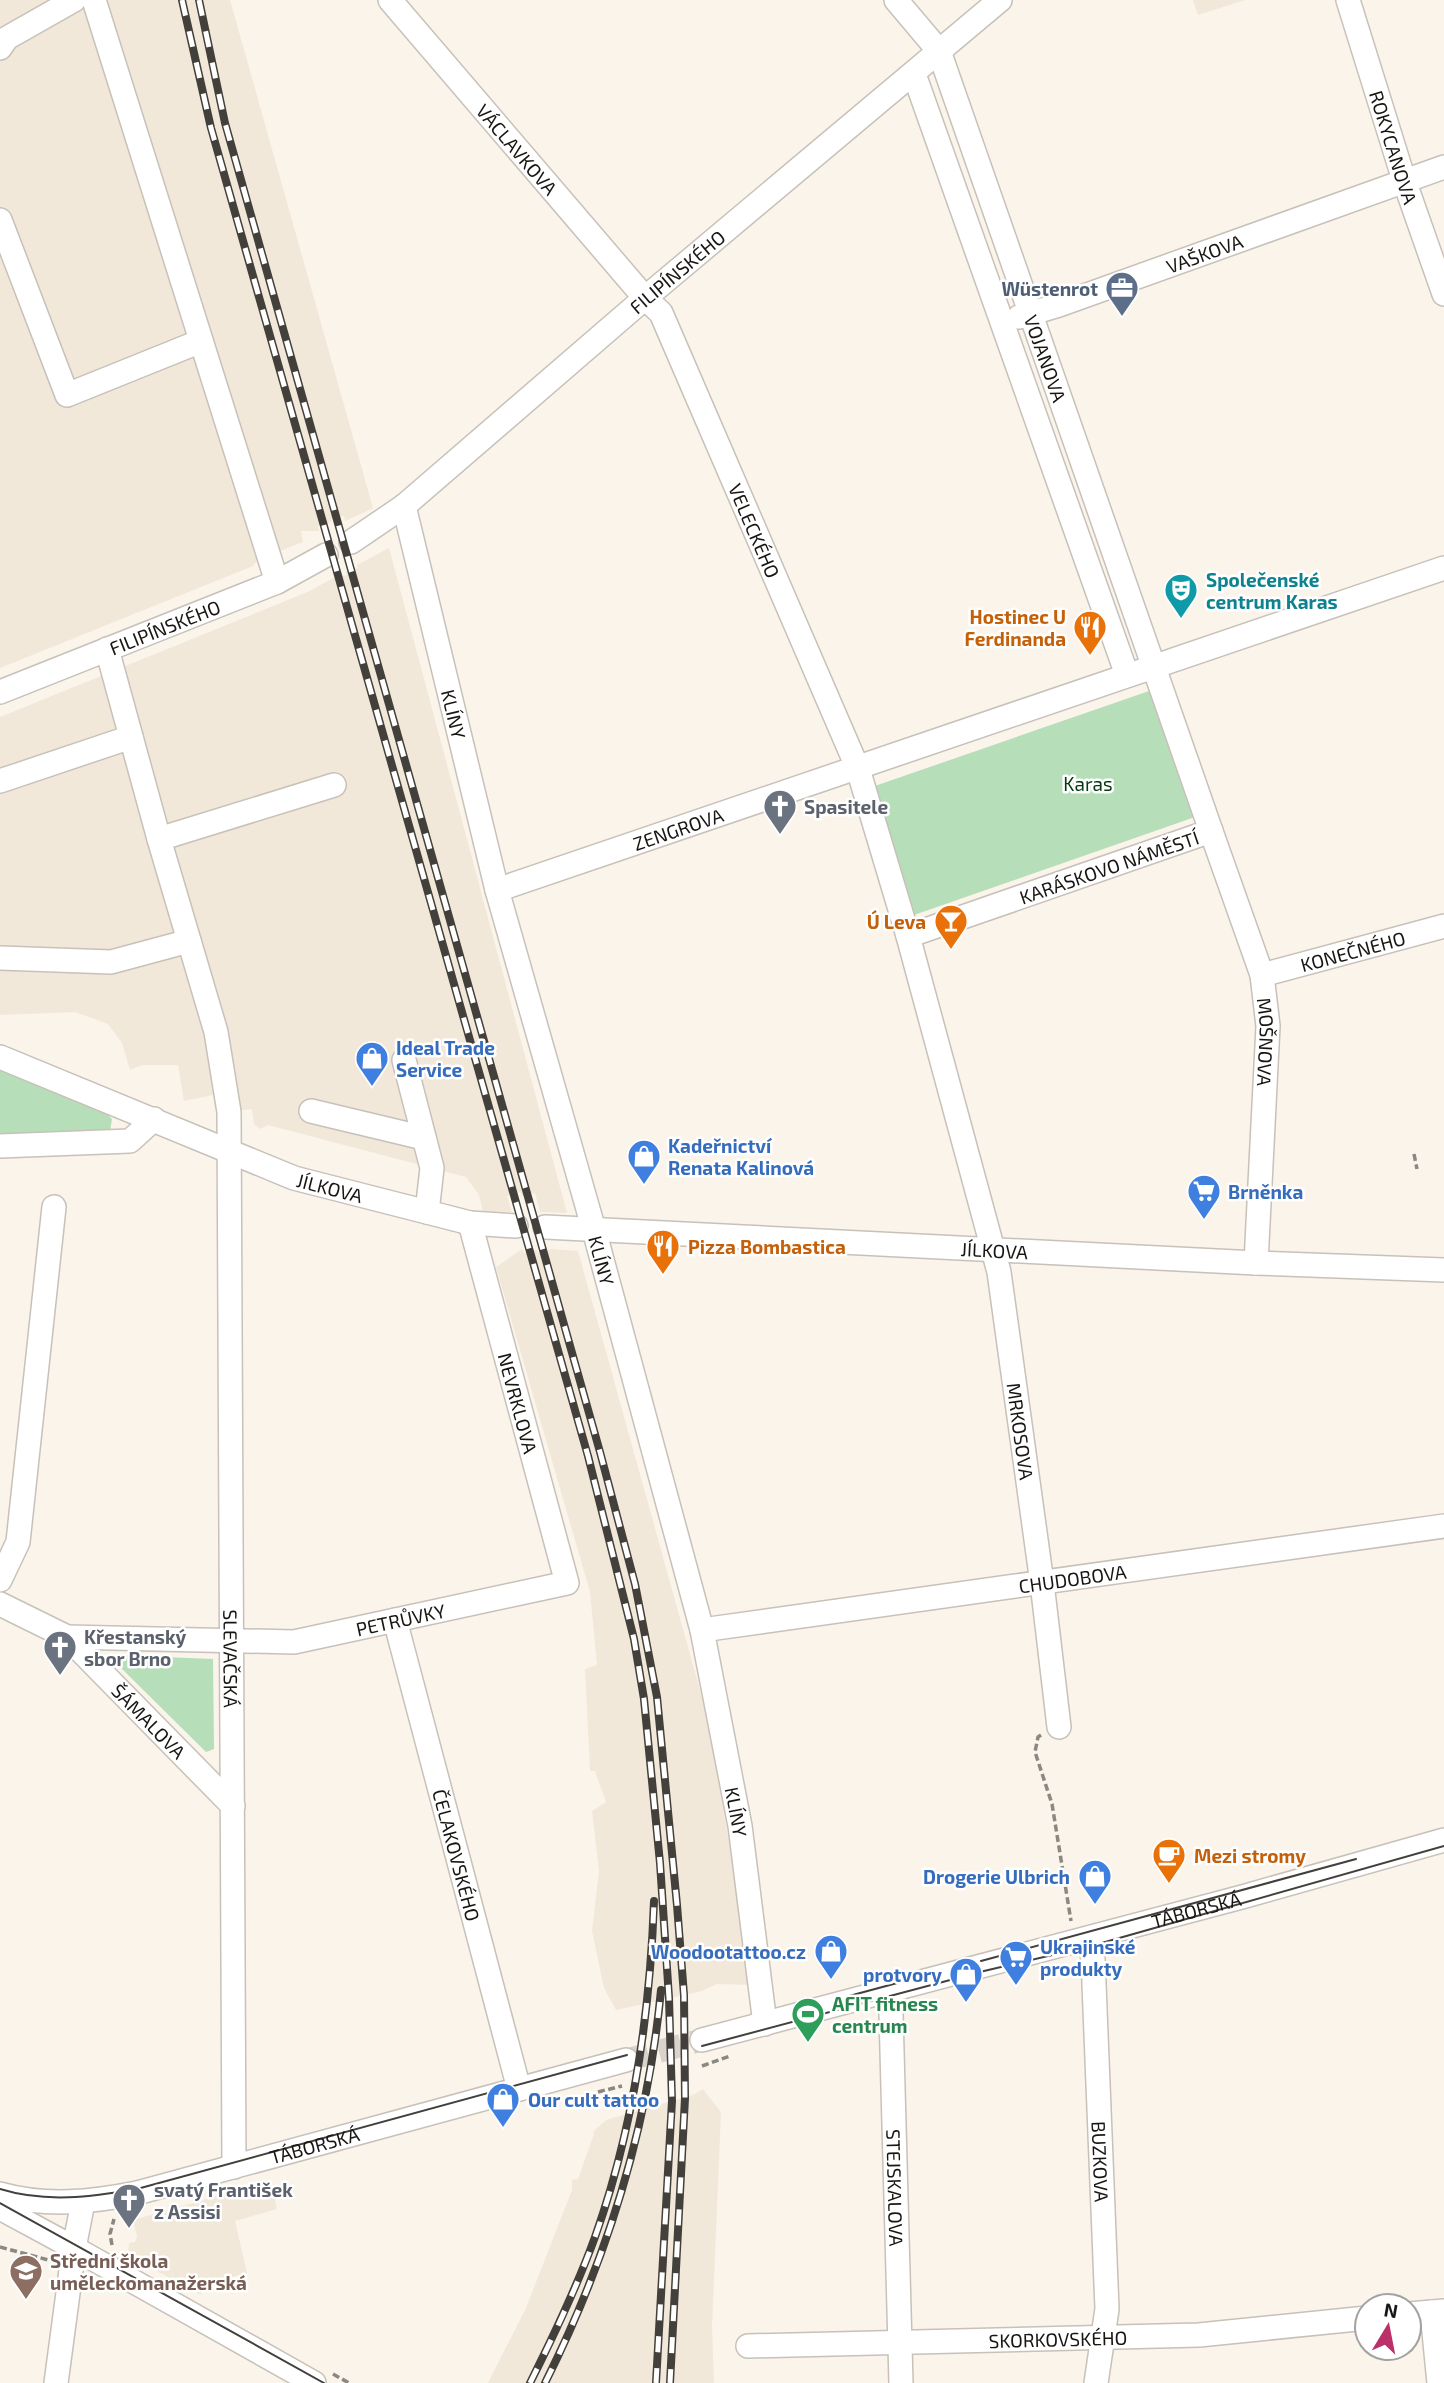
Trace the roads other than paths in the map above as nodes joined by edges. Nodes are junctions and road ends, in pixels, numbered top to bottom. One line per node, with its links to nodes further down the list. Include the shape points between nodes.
1 (74, 0): 7 (street, via 7,38)
2 (94, 0): 17 (street)
3 (390, 0): 14 (street, VÁCLAVKOVA)
4 (896, 0): 8 (street)
5 (1000, 0): 8 (street, FILIPÍNSKÉHO)
6 (1348, 0): 11 (street, ROKYCANOVA)
7 (0, 48)
8 (939, 51): 9 (street, FILIPÍNSKÉHO); 15 (street, VOJANOVA)
9 (914, 74): 14 (street, FILIPÍNSKÉHO); 16 (street, VOJANOVA)
10 (1444, 167): 11 (street, VAŠKOVA)
11 (1404, 180): 13 (street, ROKYCANOVA); 15 (street, VAŠKOVA)
12 (0, 220): 17 (street, via 67,395)
13 (1444, 294)
14 (645, 298): 18 (street, FILIPÍNSKÉHO); 28 (street, VELECKÉHO, via 661,313)
15 (1031, 313): 16 (street, VAŠKOVA); 24 (street, VOJANOVA)
16 (1002, 323): 25 (street, VOJANOVA)
17 (201, 341): 22 (street)
18 (404, 506): 19 (street, FILIPÍNSKÉHO); 33 (street, KLÍNY)
19 (351, 542)
20 (326, 555): 22 (street, FILIPÍNSKÉHO)
21 (1444, 568): 24 (street)
22 (277, 582): 23 (street, FILIPÍNSKÉHO)
23 (107, 649): 26 (street, FILIPÍNSKÉHO); 27 (street, SLEVAČSKÁ)
24 (1155, 666): 25 (street); 31 (street, KARÁSKOVO NÁMĚSTÍ)
25 (1127, 675): 28 (street)
26 (0, 692)
27 (131, 737): 29 (street); 32 (street, SLEVAČSKÁ)
28 (858, 769): 33 (street, ZENGROVA); 35 (street)
29 (0, 781)
30 (334, 785): 32 (street)
31 (1212, 831): 35 (street, KARÁSKOVO NÁMĚSTÍ); 38 (street, MOŠNOVA)
32 (159, 839): 36 (street, SLEVAČSKÁ)
33 (497, 890): 51 (street, KLÍNY)
34 (1444, 926): 38 (street, KONEČNÉHO)
35 (908, 936): 52 (street, MRKOSOVA)
36 (189, 941): 37 (street, via 111,961); 45 (street, SLEVAČSKÁ, via 216,1032 229,1112)
37 (1, 952)
38 (1262, 975): 53 (street, MOŠNOVA, via 1268,1026)
39 (0, 1057): 42 (street, JÍLKOVA)
40 (404, 1060): 43 (street)
41 (311, 1111): 43 (street)
42 (154, 1119): 44 (street, via 130,1141); 45 (street, JÍLKOVA)
43 (424, 1138): 47 (street, via 432,1168)
44 (0, 1146)
45 (228, 1149): 47 (street, JÍLKOVA, via 294,1178); 63 (street, SLEVAČSKÁ)
46 (54, 1207): 56 (street, via 19,1542)
47 (428, 1212): 48 (street, JÍLKOVA)
48 (470, 1223): 49 (street, JÍLKOVA); 57 (street, NEVRKLOVA)
49 (516, 1226)
50 (545, 1227): 51 (street, JÍLKOVA)
51 (594, 1230): 52 (street, JÍLKOVA); 61 (street, KLÍNY)
52 (994, 1251): 53 (street, JÍLKOVA); 58 (street, MRKOSOVA)
53 (1256, 1264): 54 (street, JÍLKOVA)
54 (1444, 1270)
55 (1444, 1526): 58 (street, CHUDOBOVA)
56 (0, 1580)
57 (567, 1583): 60 (street, PETRŮVKY)
58 (1042, 1583): 61 (street, CHUDOBOVA); 64 (street, MRKOSOVA)
59 (0, 1604): 62 (street, ŠÁMALOVA)
60 (396, 1620): 63 (street, PETRŮVKY, via 294,1642); 72 (street, ČELAKOVSKÉHO)
61 (702, 1630): 69 (street, KLÍNY, via 740,1826)
62 (67, 1637): 63 (street, ŠÁMALOVA); 65 (street, ŠÁMALOVA)
63 (233, 1642): 65 (street, SLEVAČSKÁ)
64 (1059, 1727)
65 (233, 1806): 73 (street, SLEVAČSKÁ)
66 (1444, 1840): 67 (street, TÁBORSKÁ)
67 (1089, 1938): 68 (street, TÁBORSKÁ); 80 (street, BUZKOVA, via 1107,2309)
68 (888, 1992): 69 (street, TÁBORSKÁ); 81 (street, STEJSKALOVA)
69 (765, 2024): 70 (street, TÁBORSKÁ)
70 (702, 2040)
71 (626, 2060): 72 (street, TÁBORSKÁ)
72 (519, 2089): 73 (street, TÁBORSKÁ)
73 (234, 2167): 75 (street, TÁBORSKÁ)
74 (0, 2194): 75 (street, TÁBORSKÁ)
75 (83, 2202): 77 (street)
76 (0, 2208): 77 (street)
77 (74, 2248): 83 (street); 84 (street)
78 (1428, 2312): 87 (street)
79 (1353, 2319): 80 (street, SKORKOVSKÉHO, via 1199,2335)
80 (1103, 2337): 81 (street, SKORKOVSKÉHO); 86 (street, BUZKOVA)
81 (900, 2342): 82 (street, SKORKOVSKÉHO); 85 (street, STEJSKALOVA)
82 (748, 2346)
83 (320, 2376)
84 (56, 2383)
85 (901, 2383)
86 (1096, 2383)
87 (1439, 2383)

